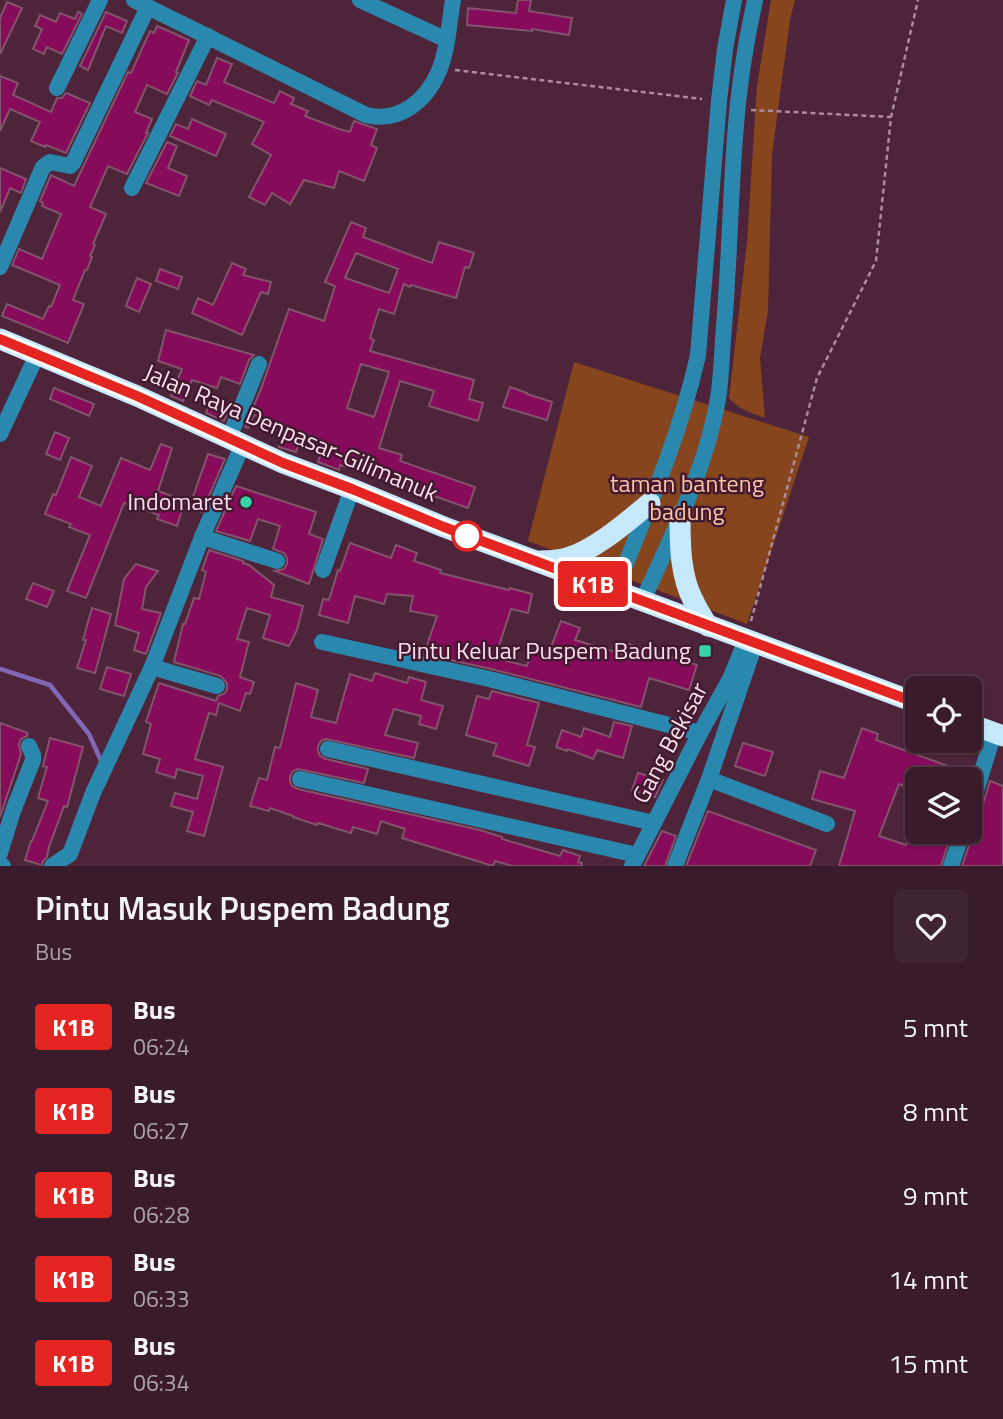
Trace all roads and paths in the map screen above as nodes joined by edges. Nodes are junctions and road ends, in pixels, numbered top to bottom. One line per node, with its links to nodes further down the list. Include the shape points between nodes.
1 (100, 0): 11 (street)
2 (360, 0): 9 (street)
3 (453, 0): 9 (street)
4 (734, 0): 12 (street)
5 (755, 0): 13 (street)
6 (918, 0): 14 (path)
7 (141, 4): 8 (street); 16 (street, via 73,163 50,162 43,167)
8 (208, 36): 10 (street, via 375,117 414,106); 15 (street)
9 (447, 40): 10 (street)
10 (440, 69): 12 (path)
11 (57, 88)
12 (719, 101): 22 (street)
13 (738, 110): 14 (path); 22 (street, via 719,393 708,441)
14 (891, 117): 34 (path, via 876,261 817,378)
15 (131, 188)
16 (0, 267)
17 (0, 339): 18 (highway, Jalan Raya Denpasar-Gilimanuk)
18 (37, 355): 20 (street); 21 (highway, Jalan Raya Denpasar-Gilimanuk)
19 (260, 364): 21 (street)
20 (0, 434)
21 (236, 441): 23 (highway, Jalan Raya Denpasar-Gilimanuk); 26 (street)
22 (686, 456): 24 (street); 25 (street)
23 (352, 489): 28 (highway, Jalan Raya Denpasar-Gilimanuk); 29 (street)
24 (650, 503): 28 (highway, via 581,553 555,561); 30 (street)
25 (680, 516): 31 (street); 32 (highway, via 685,575 692,601)
26 (202, 537): 27 (street); 35 (street)
27 (277, 561)
28 (531, 561): 30 (highway, Jalan Raya Denpasar-Gilimanuk)
29 (323, 570)
30 (614, 592): 31 (highway, Jalan Raya Denpasar-Gilimanuk)
31 (642, 602): 32 (highway, Jalan Raya Denpasar-Gilimanuk)
32 (708, 626): 34 (highway, Jalan Raya Denpasar-Gilimanuk)
33 (322, 642): 39 (street)
34 (750, 642): 37 (highway, Jalan Raya Denpasar-Gilimanuk); 39 (street, Gang Bekisar); 44 (street)
35 (152, 667): 36 (street); 51 (street, via 70,854)
36 (216, 686)
37 (905, 699)
38 (982, 729): 40 (highway)
39 (699, 733): 46 (street, Gang Bekisar)
40 (999, 735): 45 (street)
41 (29, 746): 49 (street, via 33,760)
42 (328, 748): 46 (street)
43 (299, 779): 50 (street)
44 (709, 779): 47 (street); 52 (street)
45 (982, 779)
46 (654, 823): 50 (street, Gang Bekisar)
47 (827, 824)
48 (959, 844): 53 (street)
49 (0, 853)
50 (634, 861)
51 (52, 866)
52 (675, 866)
53 (951, 866)

